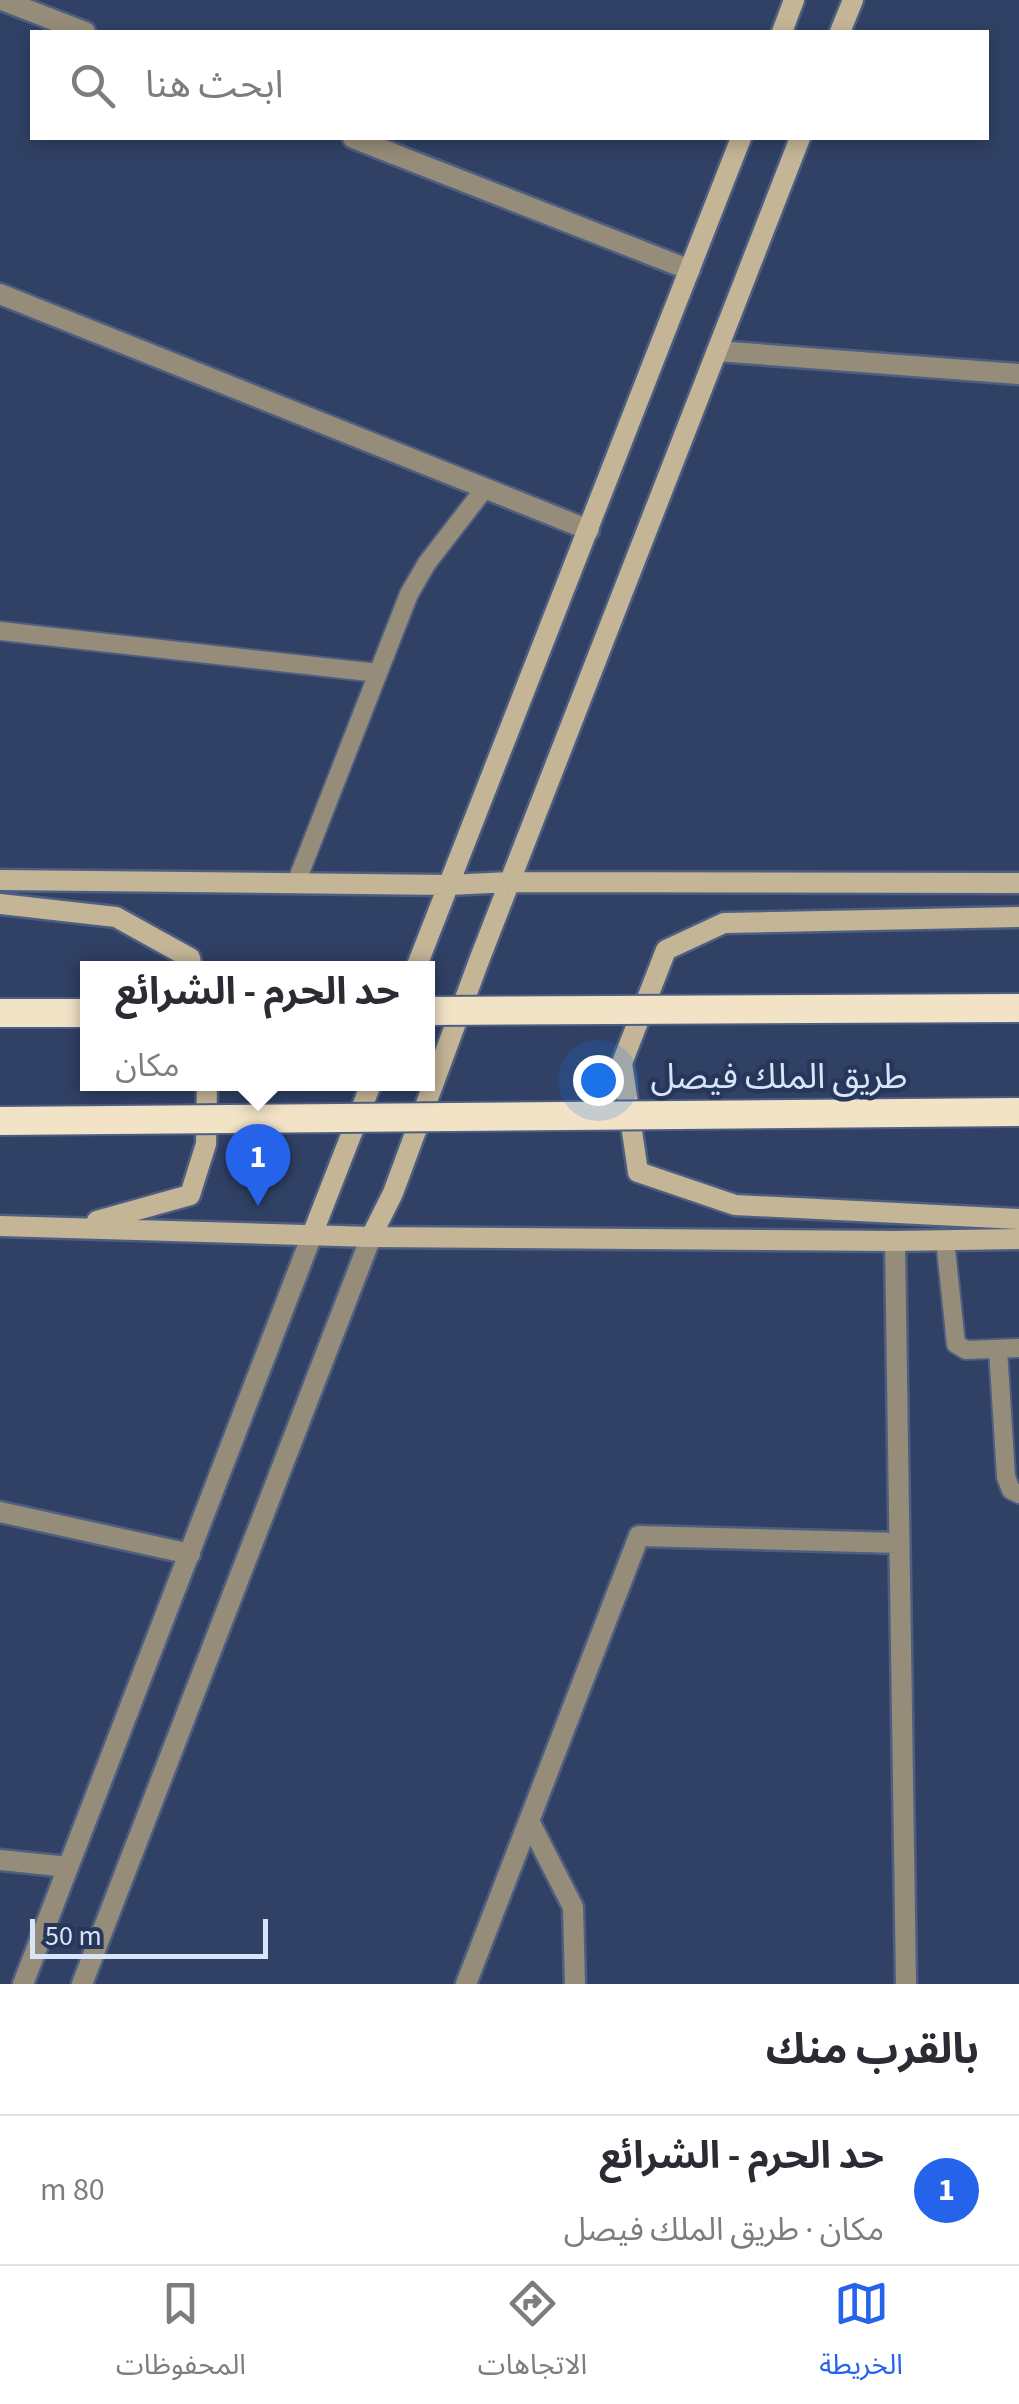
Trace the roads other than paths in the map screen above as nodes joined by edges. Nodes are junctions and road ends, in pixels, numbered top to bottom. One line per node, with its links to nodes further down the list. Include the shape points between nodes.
1 (2, 0): 4 (street)
2 (794, 0): 5 (main road)
3 (853, 0): 6 (main road)
4 (80, 30)
5 (783, 30)
6 (841, 30)
7 (358, 140): 10 (street)
8 (740, 140): 10 (main road)
9 (799, 140): 12 (main road)
10 (690, 270): 15 (main road)
11 (0, 294): 14 (street)
12 (717, 350): 13 (street); 19 (main road)
13 (1019, 374)
14 (485, 488): 15 (street); 17 (lane, via 426,562)
15 (588, 530): 22 (main road)
16 (0, 632): 17 (lane)
17 (378, 673): 21 (lane)
18 (0, 880): 21 (main road)
19 (510, 882): 20 (main road); 22 (main road); 31 (main road)
20 (1019, 883)
21 (296, 884): 22 (main road)
22 (449, 885): 26 (main road)
23 (0, 904): 25 (main road, via 116,917)
24 (1019, 916): 37 (main road, via 724,923 666,950 622,1063 638,1172 735,1205)
25 (191, 961)
26 (419, 961)
27 (1019, 1008): 28 (highway, طريق الملك فيصل, bridge)
28 (435, 1011)
29 (0, 1013): 30 (highway)
30 (80, 1013)
31 (435, 1081)
32 (208, 1091): 39 (main road, via 206,1144 190,1195)
33 (368, 1091): 40 (main road)
34 (431, 1091): 41 (main road)
35 (1019, 1112): 36 (highway, طريق الملك فيصل, bridge)
36 (0, 1121)
37 (1019, 1219)
38 (0, 1226): 39 (main road)
39 (76, 1227): 40 (main road)
40 (312, 1234): 41 (main road); 50 (street)
41 (372, 1237): 44 (main road); 55 (street)
42 (1019, 1239): 43 (main road)
43 (946, 1240): 44 (main road); 46 (lane, via 956,1344)
44 (896, 1242): 49 (street)
45 (1019, 1348): 46 (lane)
46 (998, 1349): 47 (lane, via 1006,1478)
47 (1019, 1494)
48 (0, 1512): 50 (street)
49 (899, 1543): 51 (street, via 640,1536); 58 (street)
50 (190, 1554): 53 (street)
51 (529, 1821): 56 (street); 57 (street, via 574,1907)
52 (0, 1860): 53 (street)
53 (68, 1867): 54 (street)
54 (22, 1984)
55 (82, 1984)
56 (466, 1984)
57 (575, 1984)
58 (906, 1984)

